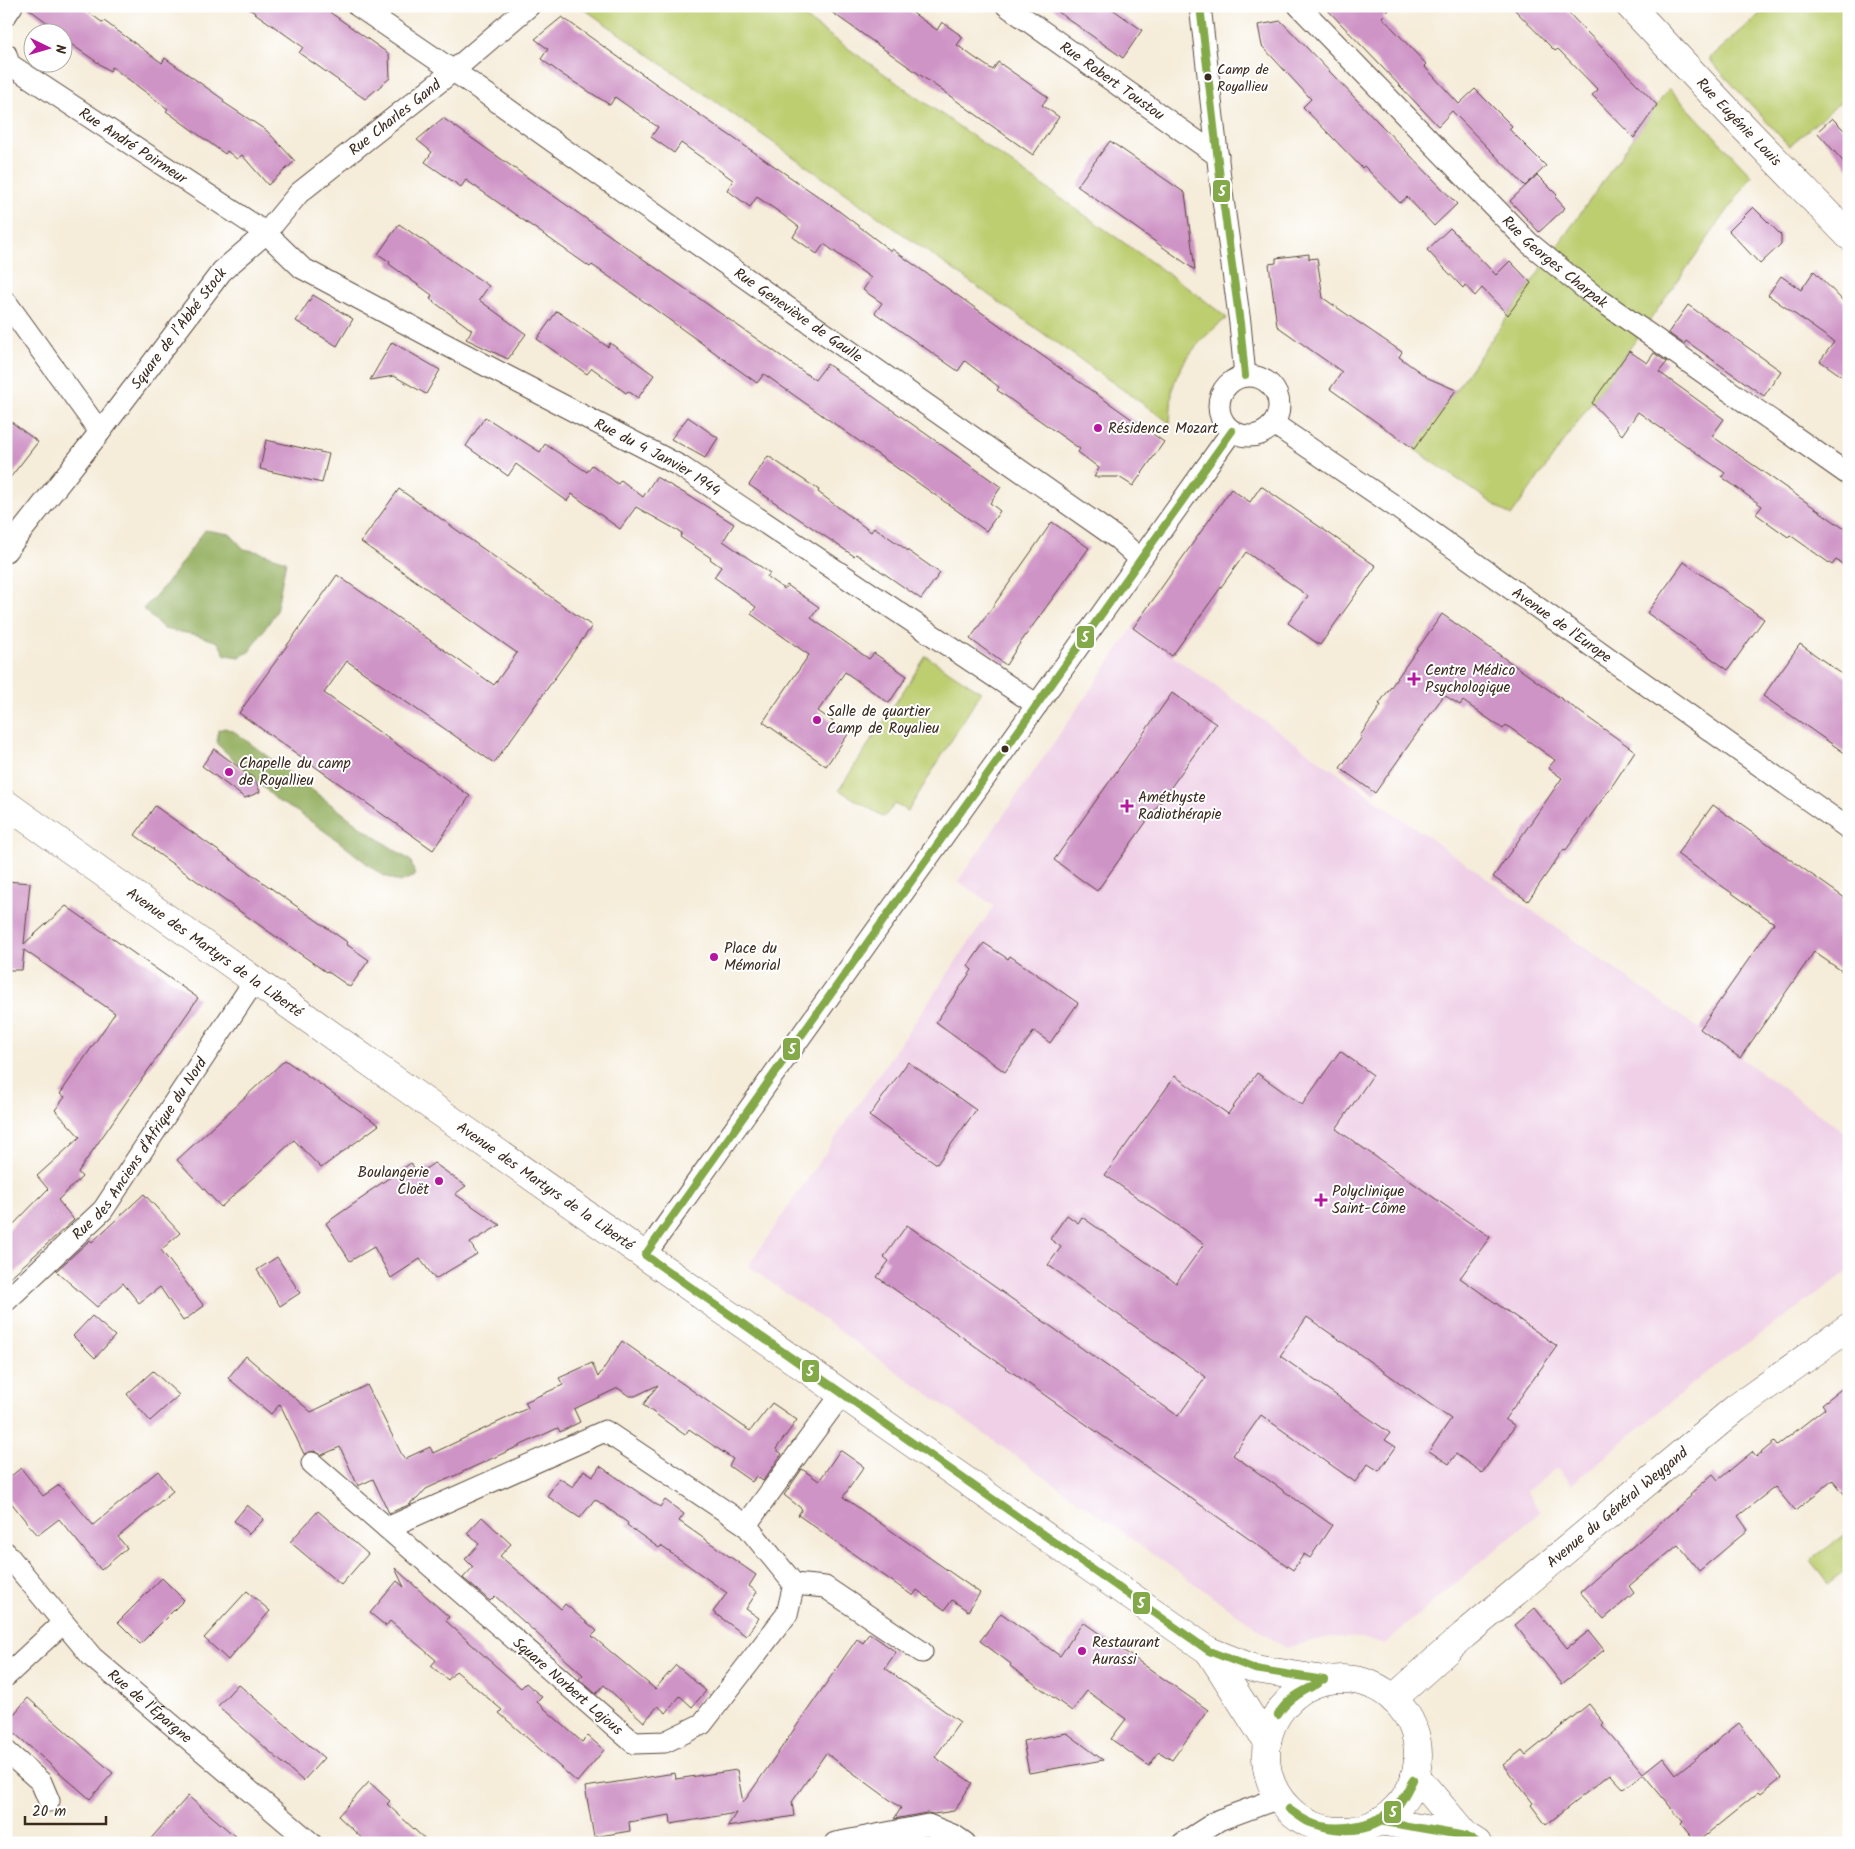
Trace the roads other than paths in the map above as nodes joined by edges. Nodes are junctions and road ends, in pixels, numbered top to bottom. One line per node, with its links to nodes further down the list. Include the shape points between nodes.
1 (12, 6): 8 (street)
2 (358, 6): 10 (street, Rue Geneviève de Gaulle)
3 (529, 6): 10 (street, Rue Charles Gand)
4 (1007, 6): 11 (street, Rue Robert Toustou)
5 (1200, 6): 11 (street)
6 (1299, 6): 19 (street, Rue Georges Charpak, via 1529,243 1593,295)
7 (1630, 6): 13 (street, Rue Eugénie Louis)
8 (6, 15)
9 (6, 54): 12 (street, Rue André Poirmeur, via 9,64)
10 (453, 72): 12 (street, Rue Charles Gand, via 299,193); 21 (street, Rue Geneviève de Gaulle, via 1110,533)
11 (1218, 156): 15 (street)
12 (266, 233): 18 (street, Square de l’Abbé Stock, via 222,271); 22 (street, Rue du 4 Janvier 1944, via 302,268 680,466)
13 (1849, 236)
14 (6, 302): 18 (street)
15 (1245, 376): 16 (street, via 1259,377 1271,384 1278,396 1279,411); 17 (street, via 1232,381 1222,392 1219,406 1222,420)
16 (1274, 424): 17 (street, via 1262,434 1246,436); 24 (street, Avenue de l'Europe)
17 (1232, 431): 21 (street)
18 (100, 432): 20 (street, Square de l’Abbé Stock)
19 (1849, 475)
20 (6, 551)
21 (1140, 559): 22 (street)
22 (1037, 705): 26 (street)
23 (6, 804): 25 (street, Avenue des Martyrs de la Liberté)
24 (1849, 829)
25 (255, 980): 26 (street, Avenue des Martyrs de la Liberté); 27 (street, Rue des Anciens d'Afrique du Nord, via 103,1210)
26 (644, 1256): 29 (street, Avenue des Martyrs de la Liberté)
27 (6, 1301)
28 (1849, 1327): 40 (street, Avenue du Général Weygand, via 1751,1395 1471,1629)
29 (841, 1395): 31 (street); 36 (street, Avenue des Martyrs de la Liberté)
30 (312, 1463): 32 (street, Square Norbert Lajous)
31 (746, 1525): 32 (street, via 605,1431); 34 (street)
32 (387, 1528): 34 (street, Square Norbert Lajous, via 634,1743 665,1742 702,1724 787,1614)
33 (6, 1553): 35 (street, Rue de l'Épargne)
34 (794, 1584): 37 (street, via 825,1586)
35 (63, 1623): 38 (street); 49 (street, Rue de l'Épargne, via 92,1657)
36 (1209, 1651): 39 (street, Avenue des Martyrs de la Liberté, via 1255,1669); 41 (street, Avenue des Martyrs de la Liberté)
37 (922, 1652)
38 (6, 1676)
39 (1324, 1680): 40 (street, via 1345,1679 1371,1685); 41 (street, via 1288,1701 1277,1716)
40 (1393, 1699): 43 (street, via 1407,1715 1415,1734 1418,1755)
41 (1267, 1742): 44 (street, via 1268,1776)
42 (6, 1751): 45 (street, via 41,1782)
43 (1415, 1775): 46 (street, via 1406,1796); 48 (street)
44 (1278, 1798): 47 (street, via 1290,1811); 52 (street, via 1219,1820)
45 (49, 1802)
46 (1372, 1830): 47 (street); 48 (street)
47 (1300, 1831)
48 (1471, 1839)
49 (310, 1843)
50 (835, 1843): 51 (street, via 928,1825)
51 (965, 1843)
52 (1183, 1843)

